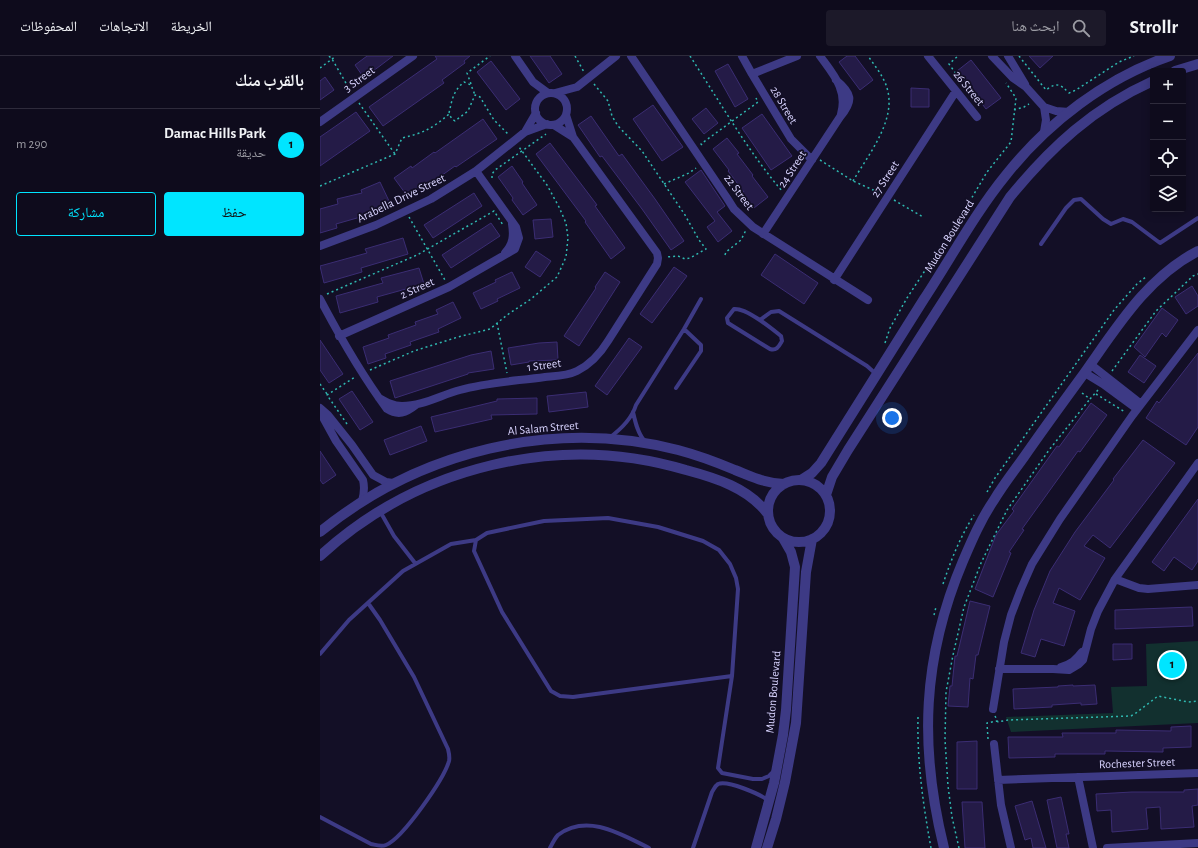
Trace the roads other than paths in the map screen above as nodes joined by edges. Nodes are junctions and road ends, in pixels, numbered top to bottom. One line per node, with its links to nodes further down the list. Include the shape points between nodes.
1 (413, 56): 27 (street, 3 Street)
2 (515, 56): 15 (street)
3 (616, 56): 17 (street)
4 (631, 56): 35 (street, 22 Street, via 734,209)
5 (742, 56): 14 (street, 28 Street)
6 (797, 56): 14 (street)
7 (820, 56): 32 (street, 24 Street, via 836,80 843,104 840,117)
8 (928, 56): 19 (street, 26 Street)
9 (992, 56): 18 (street, via 1013,78)
10 (1008, 56): 18 (street)
11 (1170, 56): 24 (street, Mudon Boulevard, via 1114,82)
12 (1198, 64): 13 (street)
13 (1185, 68)
14 (752, 74): 32 (street, 28 Street, via 791,139)
15 (533, 82): 20 (street); 23 (street)
16 (1150, 83): 66 (street, via 1113,102 1059,143 1010,197 848,450 832,477)
17 (577, 87): 20 (street); 21 (street)
18 (1026, 87): 22 (street)
19 (956, 91): 26 (street, 26 Street); 41 (street, 27 Street)
20 (552, 93): 21 (street, via 565,100); 23 (street, via 543,96)
21 (567, 106): 25 (street)
22 (1044, 108): 24 (street); 30 (street)
23 (536, 109): 28 (street, via 540,120); 29 (street)
24 (1069, 112): 30 (street, Mudon Boulevard)
25 (566, 115): 28 (street, via 559,123); 31 (street)
26 (977, 117)
27 (320, 122)
28 (550, 127): 29 (street); 31 (street)
29 (525, 132): 33 (street, Arabella Drive Street)
30 (1044, 132): 51 (street, Mudon Boulevard, via 989,197)
31 (573, 137): 36 (street)
32 (813, 158): 35 (street, 24 Street)
33 (476, 171): 38 (street, Arabella Drive Street, via 406,212); 48 (street, 2 Street, via 511,221 513,239 502,257 449,287)
34 (1198, 218): 37 (lane, via 1160,243 1132,222 1123,219 1111,224 1081,199 1074,200)
35 (763, 234): 41 (street, 22 Street)
36 (648, 242): 40 (street, via 652,255); 40 (street, 1 Street, via 658,258)
37 (1041, 244)
38 (320, 246)
39 (1198, 251): 49 (street, via 1165,273 1144,294)
40 (651, 272): 48 (street, 1 Street, via 600,354 577,371 563,376 461,390 416,405 398,414 387,409)
41 (834, 280): 44 (street, 22 Street)
42 (323, 297): 48 (street, 1 Street)
43 (701, 299): 46 (lane)
44 (868, 300)
45 (760, 320): 45 (lane, via 781,336 782,341 777,349 770,349 728,323 727,318 734,309 738,309); 51 (lane, via 771,312 779,312)
46 (684, 329): 53 (lane, via 701,345 701,351); 57 (lane)
47 (1198, 330): 54 (street)
48 (339, 336)
49 (1090, 364): 50 (street); 52 (street)
50 (1085, 373): 52 (street); 96 (street, via 993,500 958,572 946,608 936,645 928,720 932,796)
51 (877, 374): 63 (street, Mudon Boulevard, via 817,468)
52 (1105, 381): 54 (street)
53 (676, 388)
54 (1139, 406): 80 (street, via 1060,519 1032,564 1011,615)
55 (320, 408): 58 (street)
56 (320, 412): 59 (street)
57 (633, 412): 60 (lane); 61 (lane, via 635,424 643,439)
58 (341, 430): 59 (street); 64 (street, via 373,475)
59 (334, 436): 67 (street, via 363,480 365,488)
60 (609, 438): 61 (street, Al Salam Street); 64 (street, Al Salam Street, via 572,437 518,442 488,448 431,466)
61 (650, 444): 65 (street, Al Salam Street, via 705,458 762,481)
62 (1198, 463): 76 (street)
63 (801, 480): 65 (street); 66 (street, via 811,482)
64 (393, 483): 67 (street, Al Salam Street)
65 (784, 484): 69 (street, via 775,491 769,501)
66 (826, 495): 72 (street, via 830,515 821,533)
67 (362, 501): 70 (street, Al Salam Street)
68 (380, 511): 69 (street, via 415,491 491,464 550,455 580,454 642,459 702,474 745,492); 74 (street); 75 (lane, via 394,536)
69 (767, 513): 71 (street, via 772,527)
70 (320, 532)
71 (783, 538): 72 (street, via 792,542); 84 (street, Mudon Boulevard, via 794,559 795,575 786,710)
72 (812, 539): 95 (street, Mudon Boulevard, via 806,572 796,722 785,782)
73 (476, 540): 75 (lane, via 451,544); 81 (lane, via 474,551 502,612 551,691 560,696 573,697); 81 (lane, via 487,533 544,521 608,518 658,527 703,541 719,550 730,564 736,578 738,589)
74 (320, 556)
75 (415, 563): 78 (lane)
76 (1115, 579): 77 (street, via 1148,589); 80 (street, via 1098,611 1083,660 1075,668)
77 (1198, 585)
78 (368, 603): 79 (lane, via 349,620); 89 (lane, via 414,677 448,749 450,759 434,791 407,827 387,845 371,844)
79 (320, 654)
80 (999, 669): 82 (street)
81 (732, 676): 84 (lane, via 718,768 722,773 753,779 762,779)
82 (993, 709)
83 (994, 744): 87 (street)
84 (777, 769): 88 (street, Mudon Boulevard)
85 (1198, 773): 86 (street, Rochester Street)
86 (1078, 777): 87 (street, Rochester Street); 98 (street)
87 (998, 780): 97 (street)
88 (770, 801): 93 (lane, via 744,789 719,784 712,792); 94 (street, Mudon Boulevard)
89 (320, 817)
90 (1198, 843): 99 (street)
91 (550, 848): 92 (lane, via 557,836 577,825 589,824 605,828)
92 (649, 848)
93 (693, 848)
94 (756, 848)
95 (767, 848)
96 (944, 848)
97 (1011, 848)
98 (1093, 848)
99 (1107, 848)

